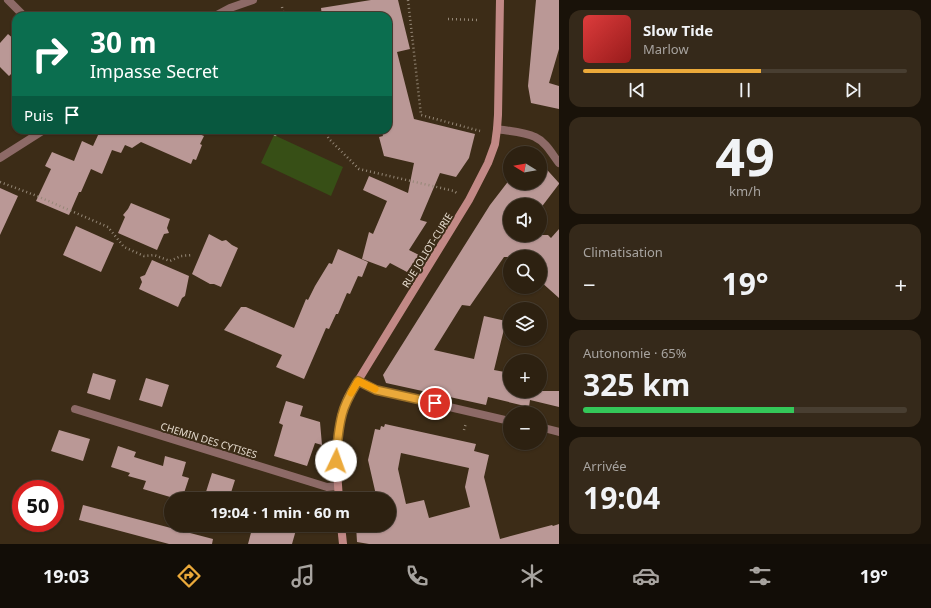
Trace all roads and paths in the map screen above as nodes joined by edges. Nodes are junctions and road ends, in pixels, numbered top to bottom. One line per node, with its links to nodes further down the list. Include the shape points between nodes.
1 (8, 0): 6 (street)
2 (253, 0): 7 (street)
3 (408, 0): 12 (path, via 421,115)
4 (500, 0): 11 (main road, RUE JOLIOT-CURIE)
5 (282, 8): 8 (path)
6 (20, 12)
7 (222, 12)
8 (283, 12)
9 (448, 19): 10 (path)
10 (478, 20)
11 (497, 129): 16 (street, via 535,136 544,143); 20 (main road, RUE JOLIOT-CURIE, via 488,163 469,200)
12 (480, 131)
13 (38, 134): 15 (street)
14 (326, 134): 18 (path, via 358,169)
15 (0, 158)
16 (559, 163)
17 (0, 182): 19 (path, via 108,227 124,247 144,256 154,255 170,261)
18 (458, 194)
19 (192, 255)
20 (358, 381): 22 (street, via 376,390); 25 (main road, RUE JOLIOT-CURIE, via 348,397 342,414 338,437)
21 (75, 409): 25 (street, CHEMIN DES CYTISES, via 327,487)
22 (503, 419)
23 (547, 429): 24 (street)
24 (559, 432)
25 (338, 486): 26 (main road, RUE JOLIOT-CURIE)
26 (338, 492)
27 (342, 532): 28 (main road)
28 (343, 544)

